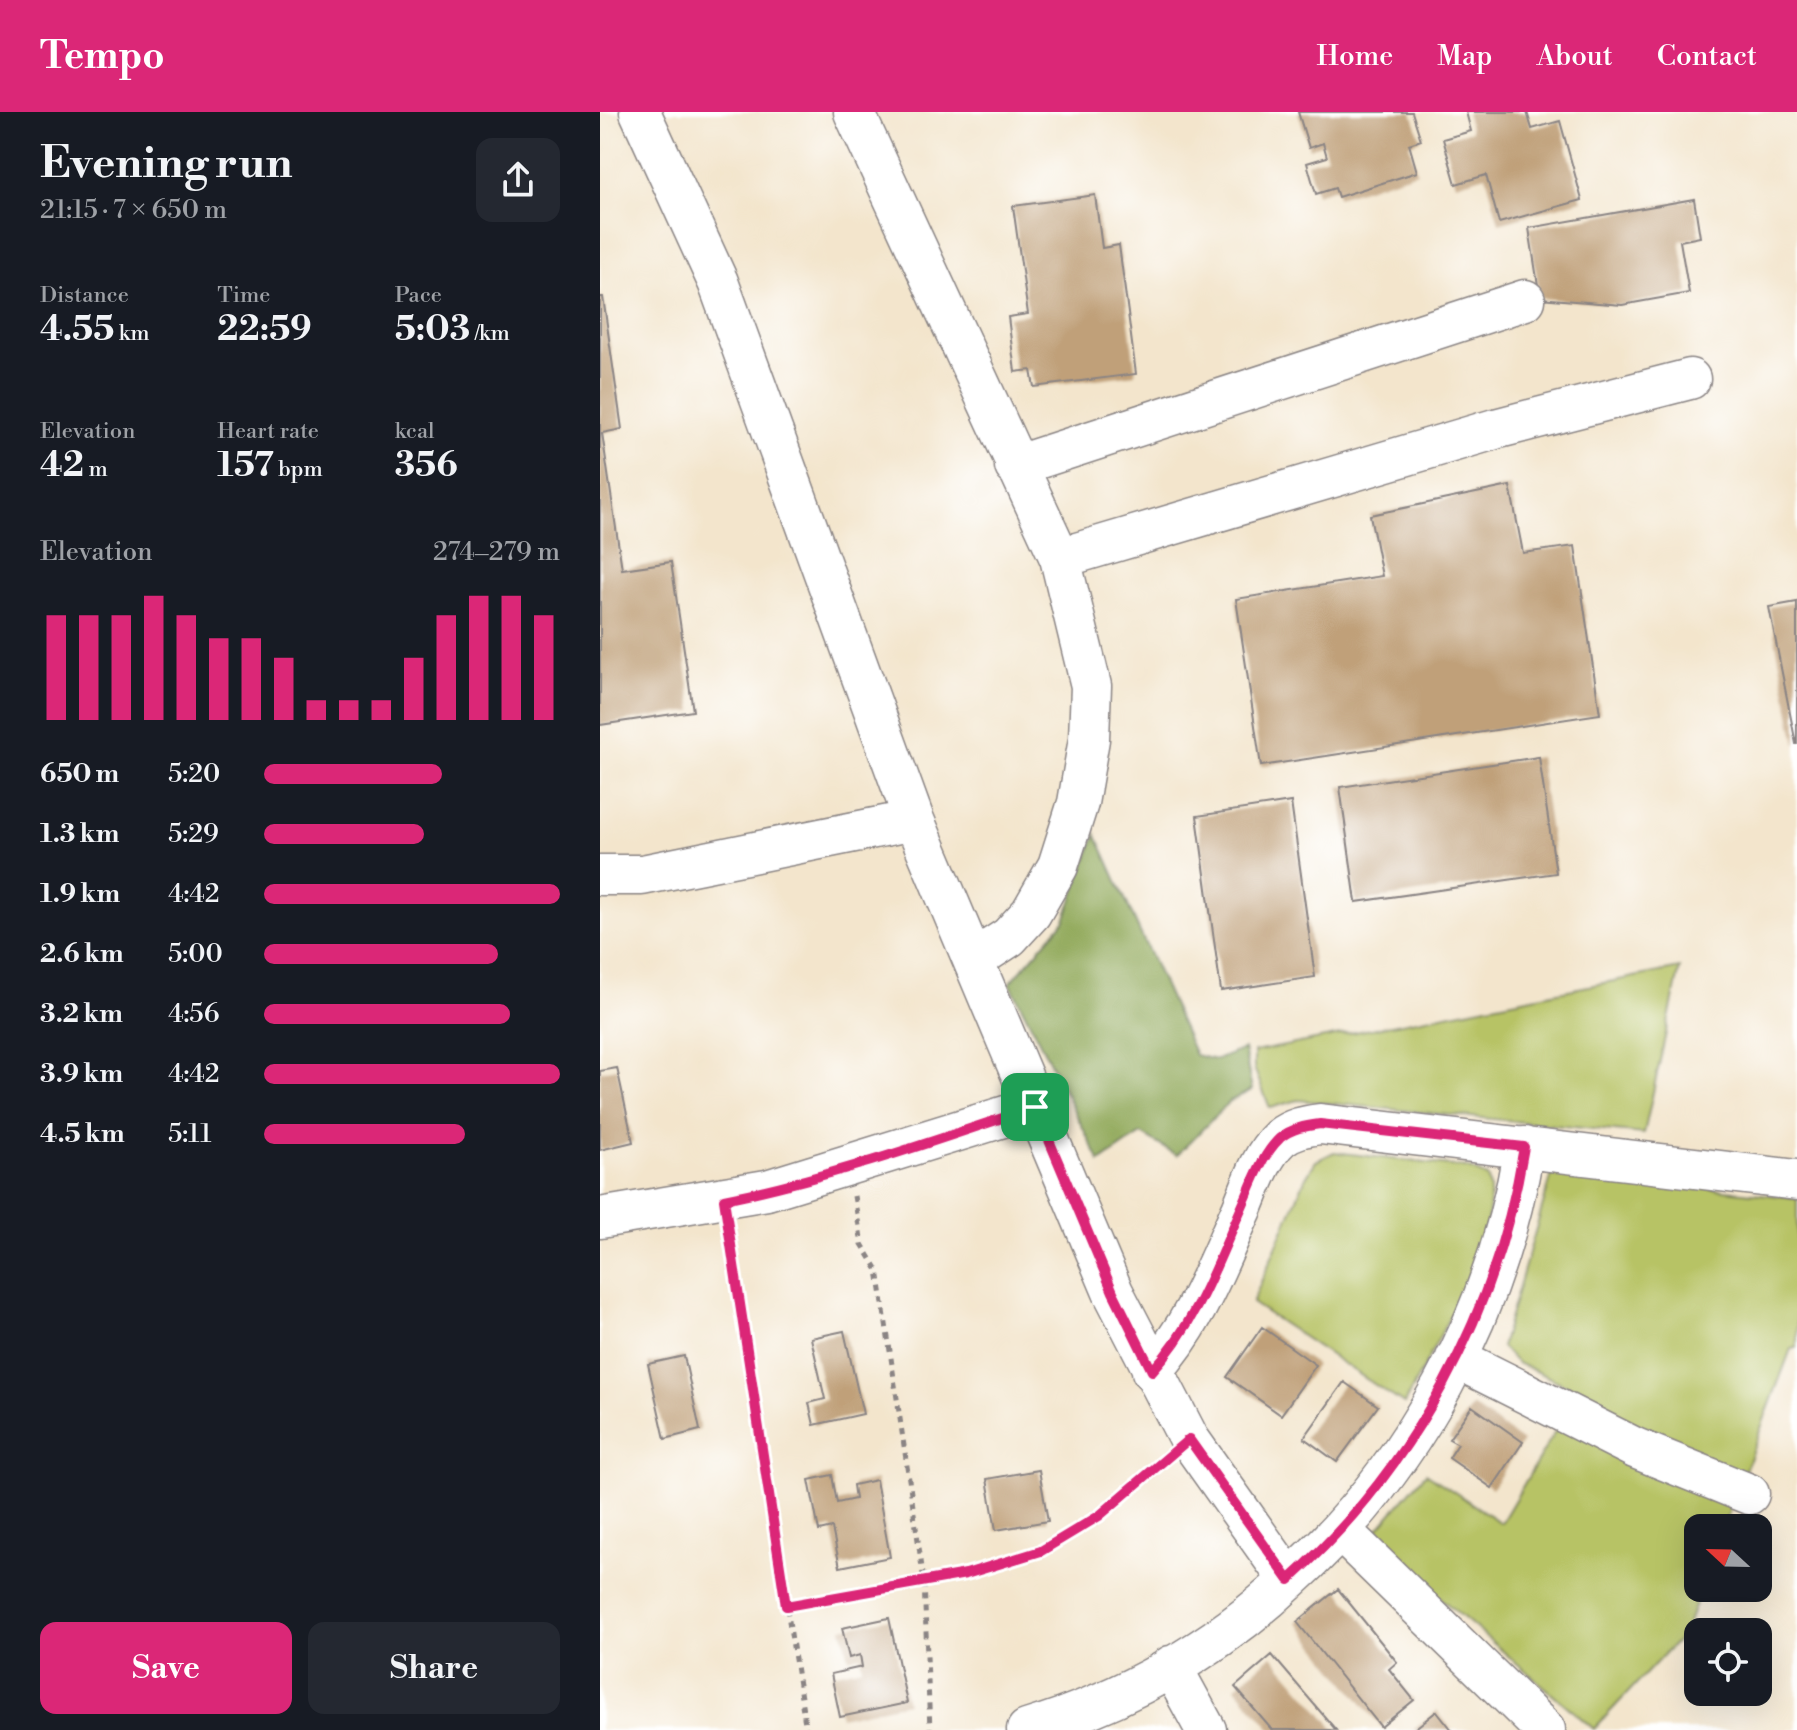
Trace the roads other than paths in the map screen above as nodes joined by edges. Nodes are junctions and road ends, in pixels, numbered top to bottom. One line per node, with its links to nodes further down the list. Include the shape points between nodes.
1 (640, 112): 7 (street, via 718,282)
2 (854, 112): 5 (street)
3 (1525, 300): 5 (street)
4 (1690, 379): 6 (street, via 1495,429)
5 (1015, 466): 6 (street)
6 (1060, 558): 9 (street, via 1091,686 1078,803 1058,866 1031,913 1009,937)
7 (914, 820): 8 (street, via 642,875); 9 (street)
8 (600, 875)
9 (974, 960): 10 (street)
10 (1035, 1107): 13 (street, via 850,1166 724,1199); 15 (street)
11 (1524, 1147): 12 (street); 14 (street, via 1498,1259); 15 (street, via 1320,1124 1299,1127 1280,1138 1262,1162 1201,1301 1174,1347)
12 (1797, 1180)
13 (600, 1218)
14 (1456, 1358): 16 (street, via 1635,1448); 17 (street, via 1410,1444)
15 (1152, 1371): 18 (street, via 1189,1439)
16 (1749, 1494)
17 (1341, 1531): 18 (street); 22 (street)
18 (1289, 1580): 19 (street, via 1234,1626)
19 (1171, 1666): 20 (street, via 1096,1706); 21 (street)
20 (1027, 1730)
21 (1206, 1730)
22 (1545, 1730)

